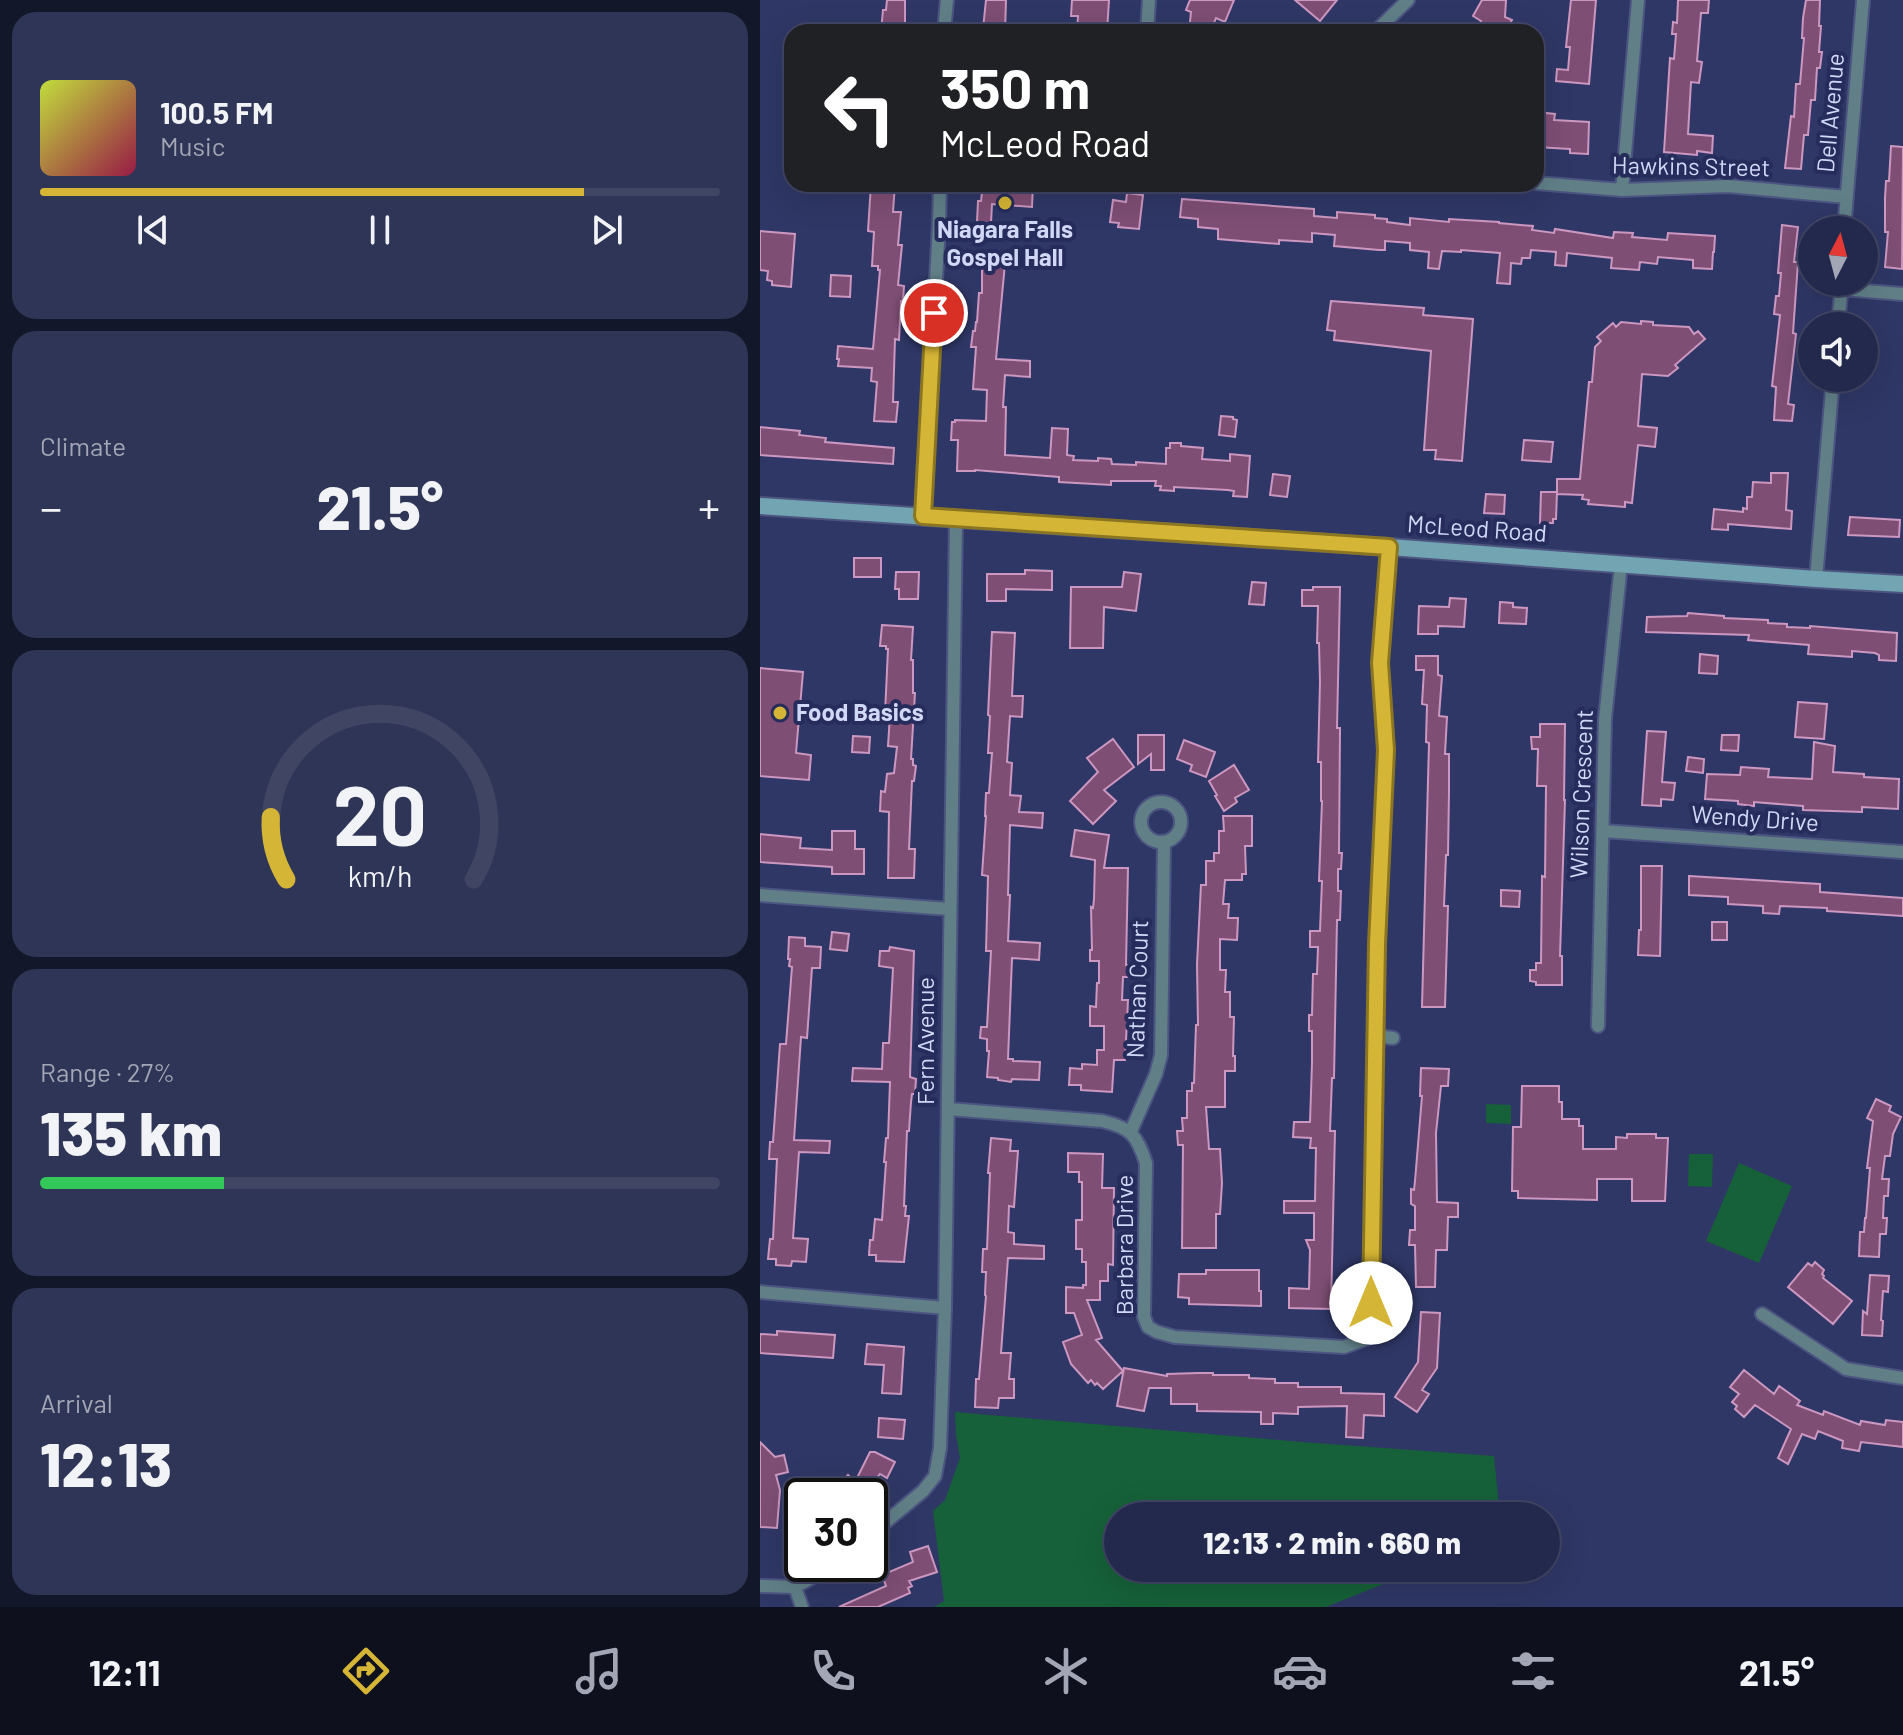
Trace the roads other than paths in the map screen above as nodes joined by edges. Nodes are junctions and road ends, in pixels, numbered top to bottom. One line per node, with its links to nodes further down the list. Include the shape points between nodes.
1 (947, 0): 6 (street)
2 (1149, 0): 7 (street)
3 (1408, 0): 8 (street)
4 (1638, 0): 10 (street)
5 (1863, 0): 12 (street, Dell Avenue)
6 (945, 24)
7 (1148, 24)
8 (1383, 24)
9 (1544, 184): 10 (street, Hawkins Street)
10 (1622, 190): 12 (street, Hawkins Street, via 1728,186)
11 (940, 192): 18 (street)
12 (1846, 197): 13 (street, Dell Avenue)
13 (1845, 216)
14 (1878, 291): 15 (street)
15 (1903, 294)
16 (1832, 392): 22 (street)
17 (760, 506): 18 (main road, McLeod Road)
18 (923, 516): 19 (main road, McLeod Road)
19 (956, 518): 20 (main road, McLeod Road); 28 (street, Fern Avenue)
20 (1389, 547): 21 (main road, McLeod Road); 30 (street, via 1380,663 1386,750)
21 (1621, 564): 22 (main road, McLeod Road); 24 (street, Wilson Crescent, via 1605,719)
22 (1816, 579): 23 (main road, McLeod Road)
23 (1903, 584)
24 (1603, 831): 26 (street, Wendy Drive); 29 (street, Wilson Crescent)
25 (1164, 843): 33 (street, Nathan Court, via 1161,1055)
26 (1903, 852)
27 (760, 895): 28 (street)
28 (949, 909): 32 (street, Fern Avenue)
29 (1598, 1026)
30 (1377, 1036): 31 (street); 33 (street, Barbara Drive, via 1372,1319 1366,1339 1344,1347 1175,1337 1148,1327 1146,1163)
31 (1393, 1038)
32 (948, 1109): 33 (street, via 1102,1121); 35 (street, Fern Avenue)
33 (1131, 1131)
34 (760, 1292): 35 (street)
35 (945, 1308): 38 (street, Fern Avenue, via 935,1476)
36 (1762, 1314): 37 (street, via 1846,1369)
37 (1903, 1378)
38 (888, 1520)
39 (804, 1582): 41 (street)
40 (760, 1586): 41 (street)
41 (795, 1587): 42 (street)
42 (802, 1607)

